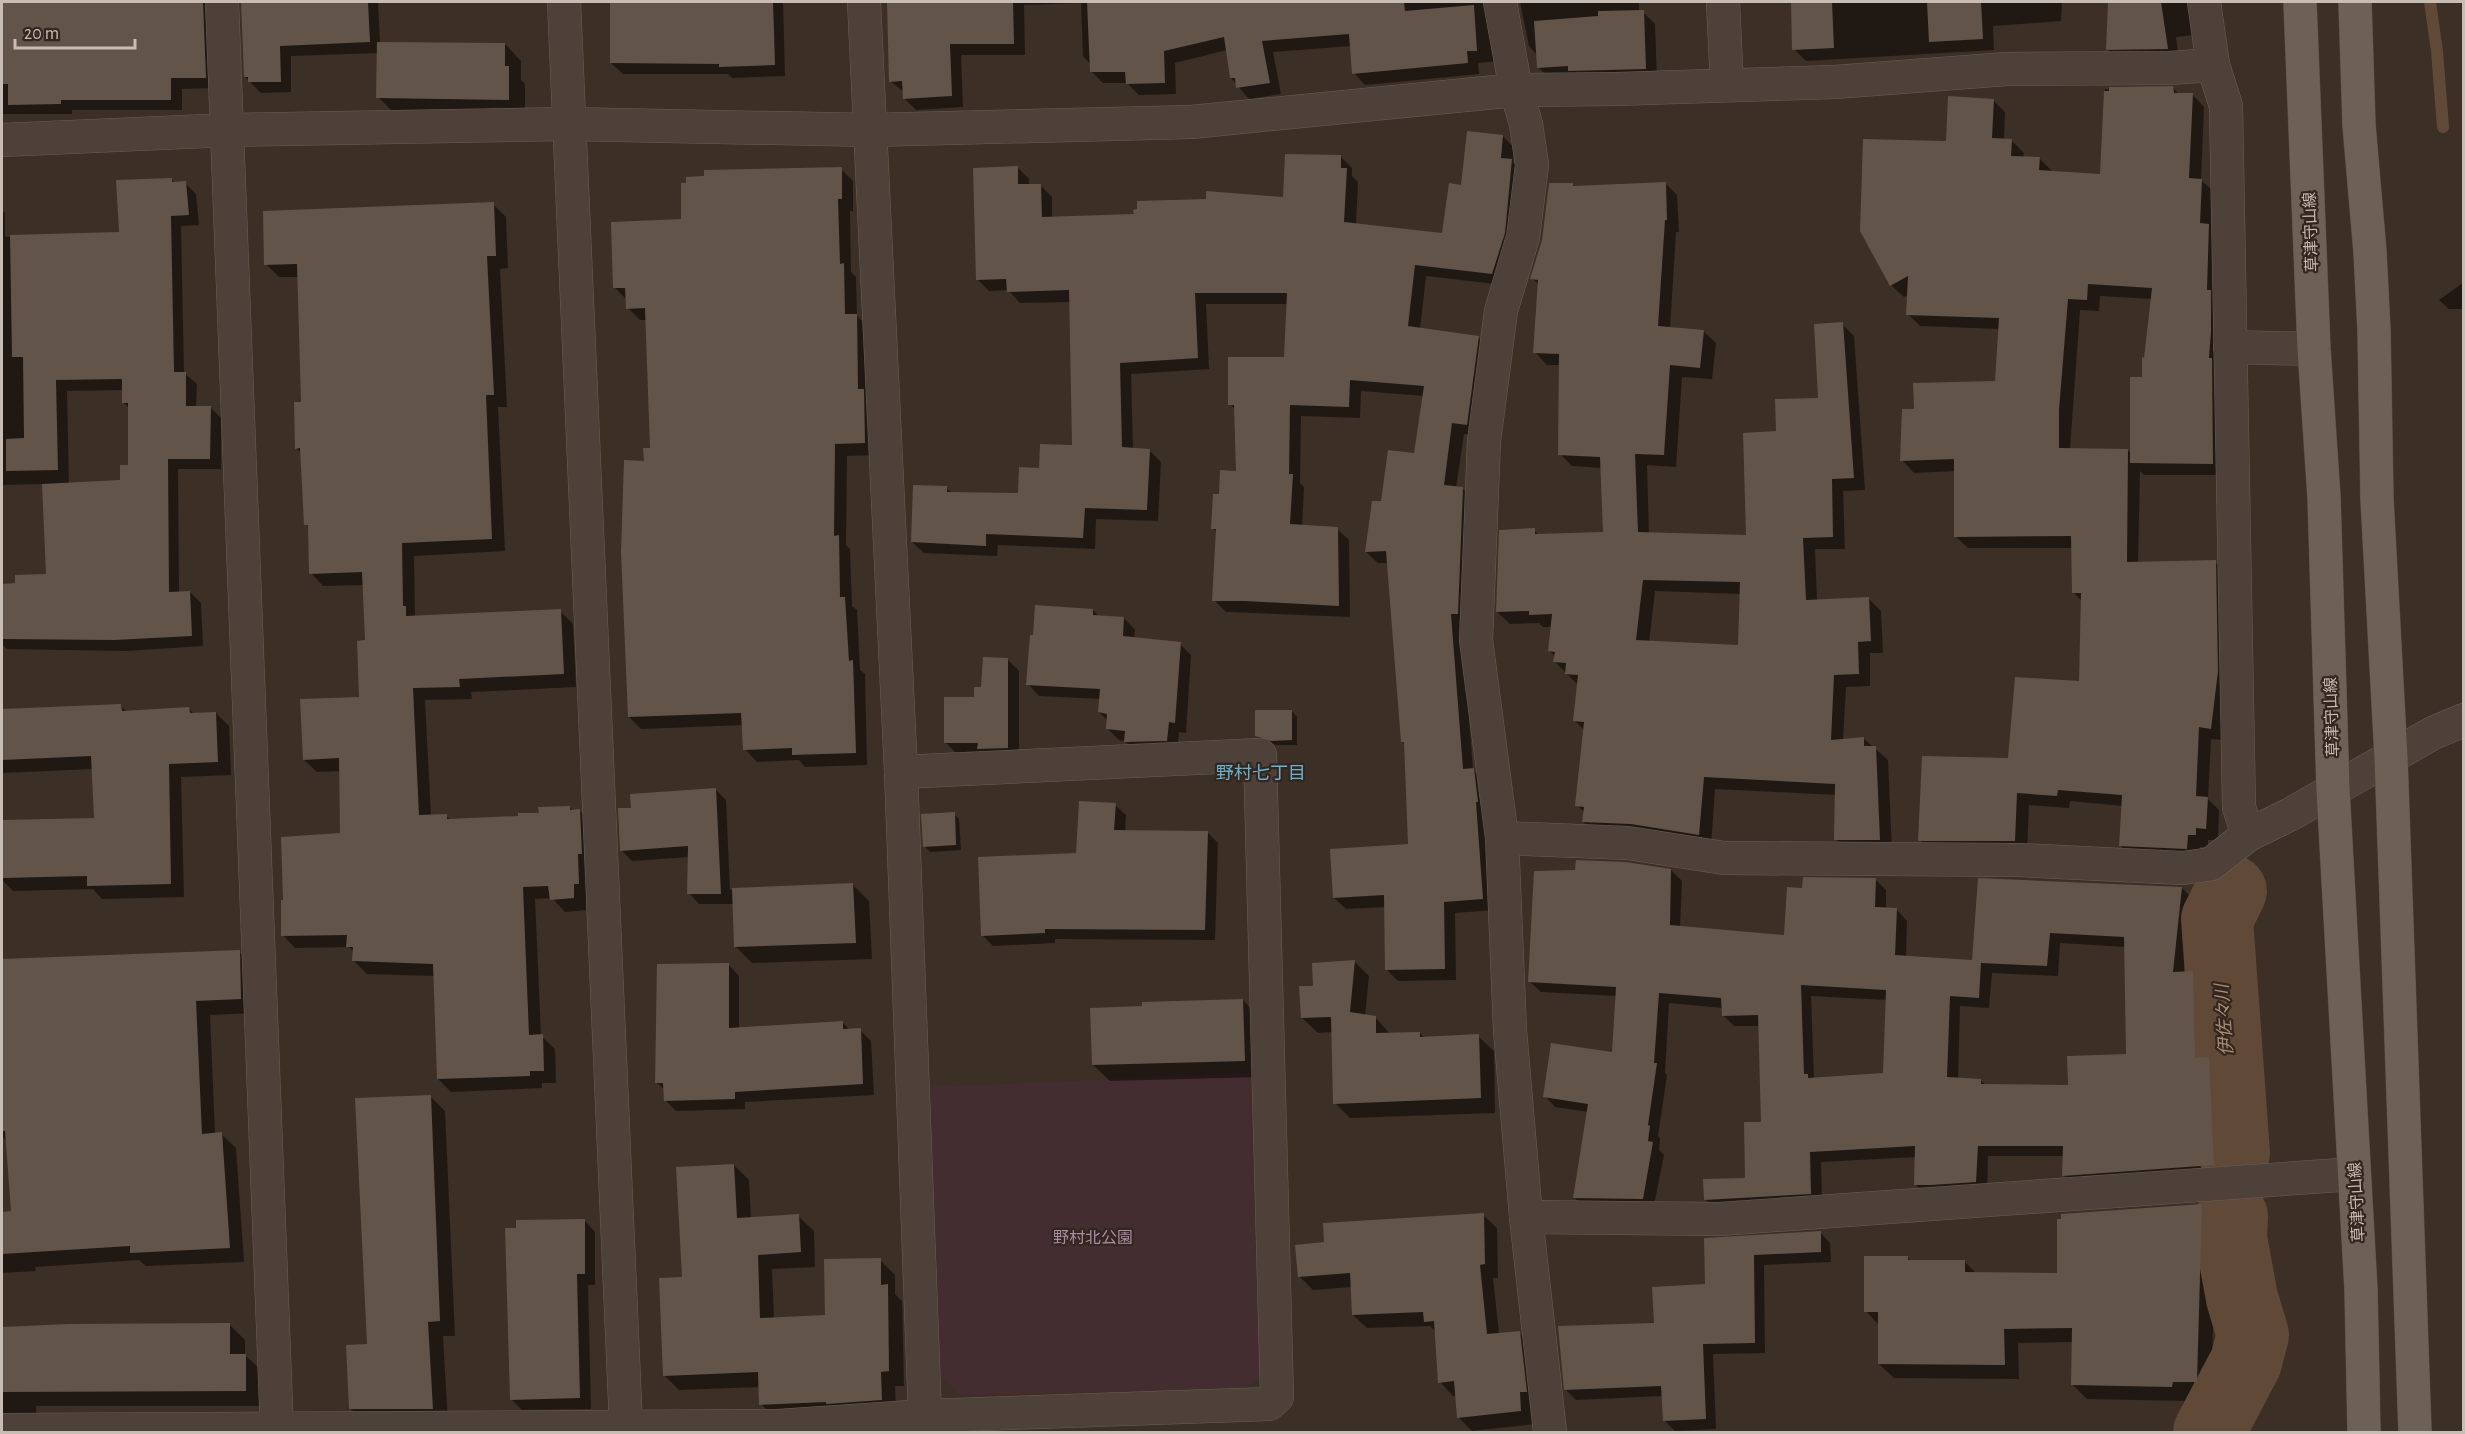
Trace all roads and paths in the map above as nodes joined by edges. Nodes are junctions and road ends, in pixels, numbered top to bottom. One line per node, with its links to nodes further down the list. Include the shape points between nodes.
1 (222, 2): 13 (street)
2 (564, 2): 12 (street)
3 (864, 2): 14 (street)
4 (1500, 2): 11 (street)
5 (1723, 2): 10 (street)
6 (2204, 2): 9 (street)
7 (2300, 2): 17 (main road, 草津守山線)
8 (2355, 2): 19 (main road, via 2359,125 2371,263)
9 (2213, 65): 10 (street, via 2007,69 1834,82); 16 (street, via 2226,106)
10 (1727, 85): 11 (street)
11 (1516, 90): 14 (street, via 1191,122); 23 (street, via 1532,165 1523,237 1501,311 1484,441 1476,640)
12 (568, 124): 13 (street); 14 (street); 26 (street)
13 (229, 130): 15 (street); 30 (street)
14 (871, 130): 20 (street)
15 (2, 140)
16 (2230, 347): 17 (street); 22 (street, via 2239,807)
17 (2314, 349): 21 (main road, 草津守山線, via 2324,497)
18 (2463, 720): 19 (street)
19 (2391, 757): 21 (street); 32 (main road)
20 (901, 772): 27 (street); 27 (street, via 1260,755 1277,1397 1269,1404)
21 (2333, 790): 22 (street); 24 (main road, 草津守山線)
22 (2248, 835): 23 (street, via 2211,864 2183,868 2019,860 1724,858 1628,843)
23 (1502, 838): 25 (street, via 1510,1030)
24 (2354, 1174): 25 (street, via 1720,1219); 31 (main road, 草津守山線)
25 (1526, 1217): 28 (street)
26 (626, 1426): 27 (street); 30 (street)
27 (927, 1426)
28 (1550, 1427)
29 (2, 1430): 30 (street)
30 (277, 1431)
31 (2364, 1432)
32 (2415, 1432)

